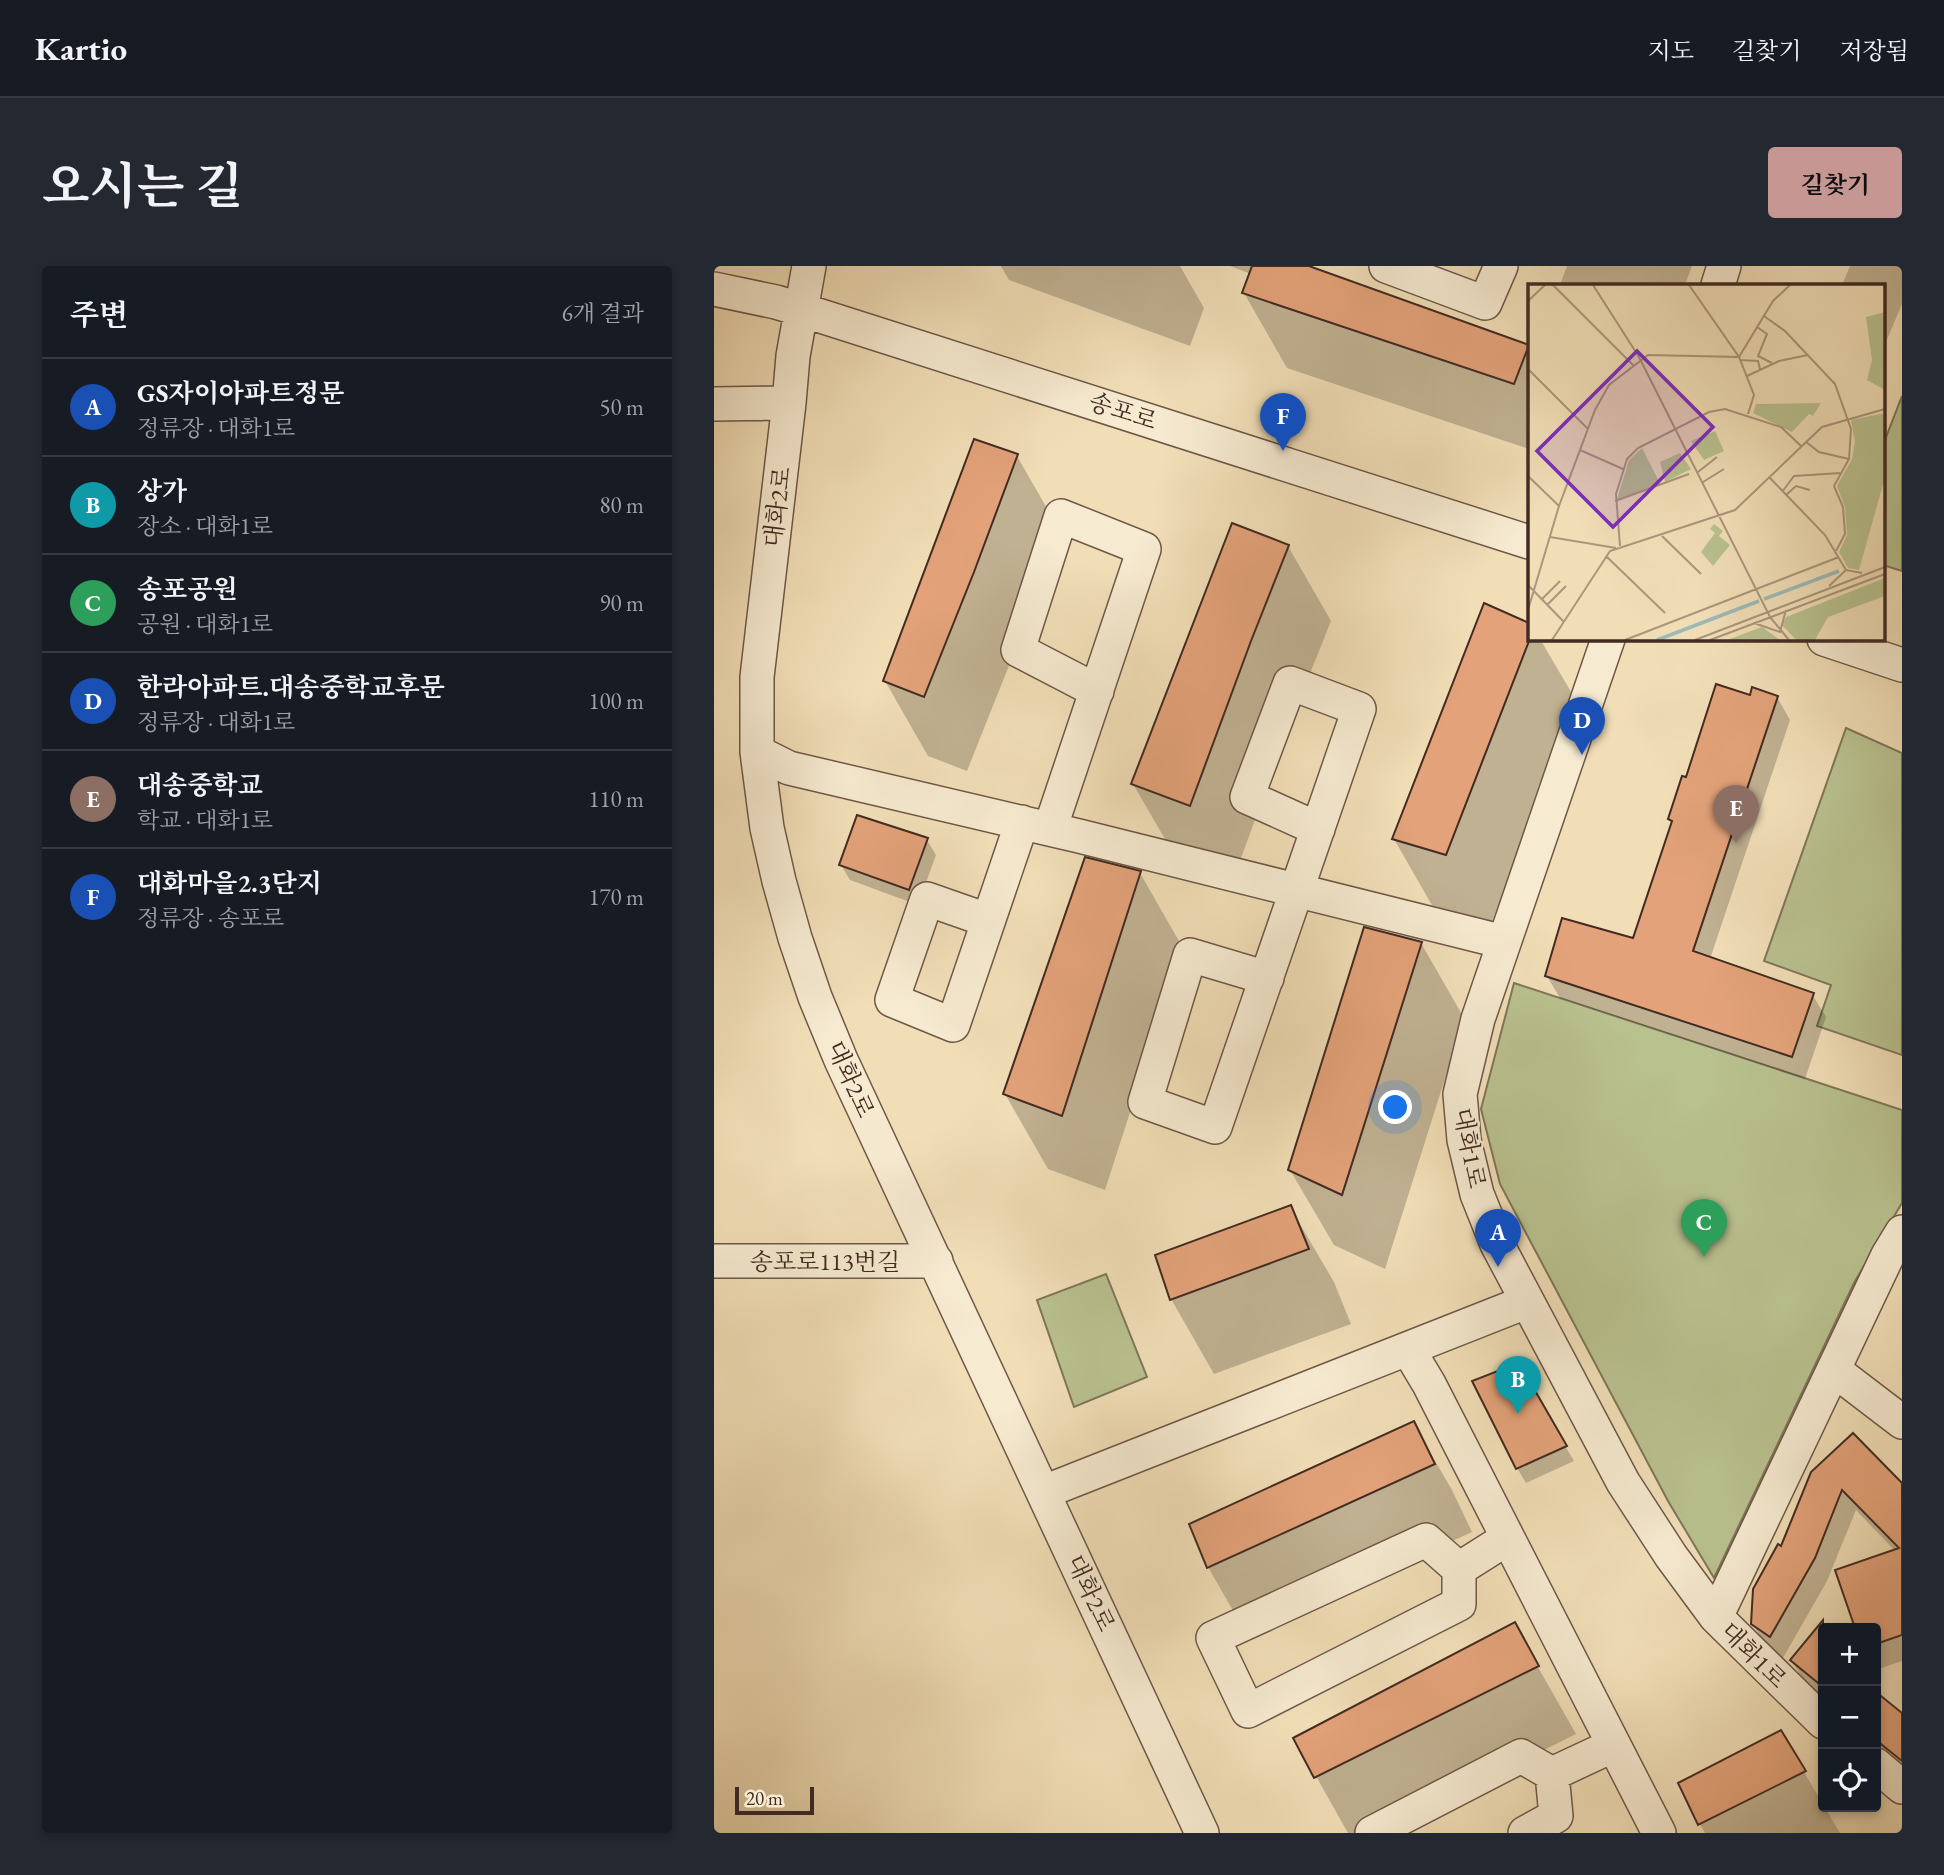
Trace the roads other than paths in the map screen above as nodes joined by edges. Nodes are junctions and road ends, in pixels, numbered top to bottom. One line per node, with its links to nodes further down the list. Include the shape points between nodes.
1 (809, 266): 8 (street, 대화2로)
2 (1386, 266): 5 (street)
3 (1501, 266): 5 (street, via 1485,303)
4 (1724, 266): 6 (street)
5 (1446, 277)
6 (1718, 284)
7 (714, 289): 8 (street, 송포로)
8 (802, 310): 9 (street, 대화2로); 11 (street, 송포로)
9 (789, 403): 10 (street); 16 (street, 대화2로, via 757,677)
10 (714, 404)
11 (1528, 542)
12 (1608, 640): 21 (street, 대화1로)
13 (1827, 640): 14 (street)
14 (1902, 665)
15 (1097, 691): 15 (street, via 1018,650 1061,516 1144,549); 17 (street)
16 (757, 752): 17 (street, via 789,768); 25 (street, 대화2로, via 766,828 815,997)
17 (1036, 826): 19 (street); 20 (street)
18 (1318, 829): 19 (street)
19 (1297, 890): 21 (street); 22 (street)
20 (987, 920)
21 (1504, 942): 26 (street, 대화1로, via 1478,1019 1460,1094 1464,1140 1477,1194)
22 (1267, 978): 22 (street, via 1215,1127 1145,1102 1190,956)
23 (1902, 1232): 28 (street, 대화1로)
24 (714, 1261): 25 (street, 송포로113번길)
25 (936, 1261): 30 (street, 대화2로)
26 (1526, 1302): 27 (street); 33 (street, 대화1로, via 1623,1482)
27 (1408, 1349): 30 (street); 31 (street)
28 (1834, 1370): 29 (street); 33 (street, 대화1로)
29 (1902, 1422)
30 (1044, 1492): 39 (street, 대화2로)
31 (1508, 1538): 32 (street); 35 (street)
32 (1459, 1569): 32 (street, via 1426,1540 1213,1638 1248,1711 1459,1604)
33 (1716, 1617): 34 (street, 대화1로)
34 (1818, 1717)
35 (1614, 1745): 37 (street); 42 (street)
36 (1881, 1769): 38 (street)
37 (1552, 1774): 40 (street, via 1521,1756); 41 (street, via 1556,1816)
38 (1902, 1787)
39 (1202, 1833)
40 (1372, 1833)
41 (1525, 1833)
42 (1659, 1833)

